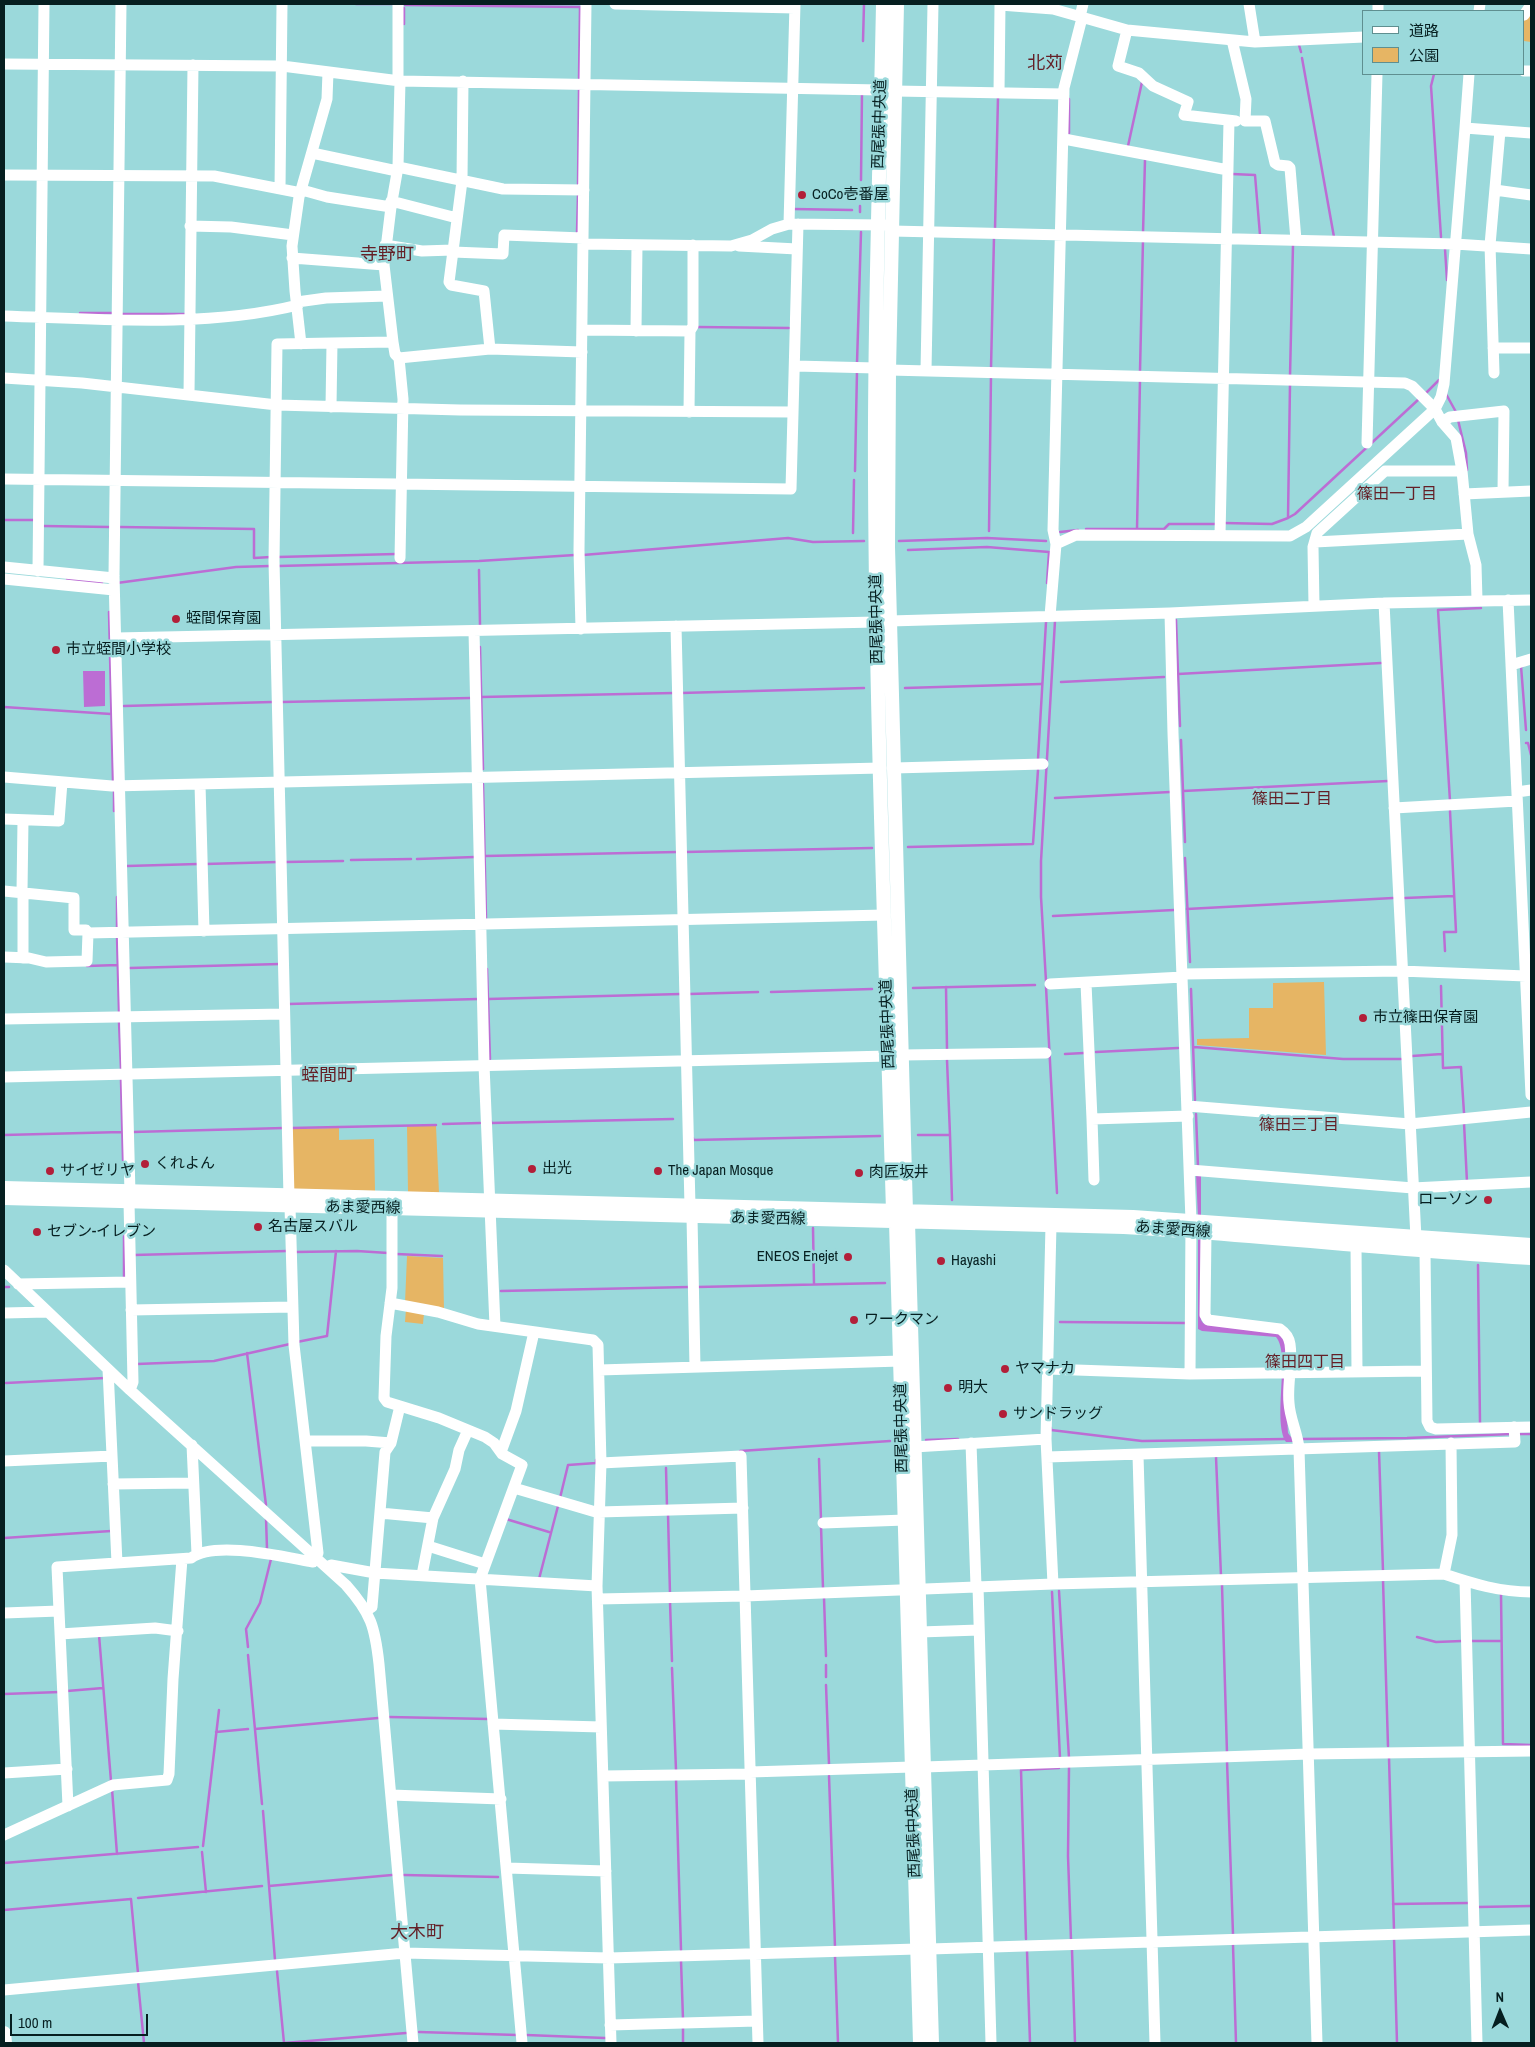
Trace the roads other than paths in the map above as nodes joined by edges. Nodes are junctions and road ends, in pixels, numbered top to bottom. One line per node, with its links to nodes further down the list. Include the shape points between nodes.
1 (44, 4): 19 (street)
2 (121, 4): 20 (street)
3 (282, 4): 22 (street)
4 (398, 4): 26 (street)
5 (586, 4): 28 (street)
6 (615, 4): 12 (street)
7 (883, 4): 30 (main road, 西尾張中央道)
8 (897, 4): 30 (main road, 西尾張中央道)
9 (933, 4): 31 (street)
10 (1083, 4): 13 (street)
11 (1249, 4): 17 (street)
12 (795, 6): 29 (street)
13 (1081, 17): 14 (street); 32 (street, via 1053,9 1000,5); 33 (street)
14 (1127, 30): 16 (street); 34 (street, via 1118,66 1139,73 1153,86 1188,102 1184,115)
15 (1362, 37): 17 (street)
16 (1232, 40): 17 (street); 35 (street, via 1246,99)
17 (1255, 42)
18 (4, 64): 19 (street)
19 (43, 64): 20 (street); 44 (street)
20 (120, 65): 21 (street); 45 (street)
21 (193, 66): 22 (street); 46 (street)
22 (282, 66): 23 (street); 48 (street)
23 (328, 72): 26 (street); 40 (street, via 327,99)
24 (1377, 75): 65 (street)
25 (1469, 75): 36 (street)
26 (399, 80): 27 (street); 41 (street)
27 (463, 81): 28 (street); 47 (street)
28 (584, 83): 29 (street); 49 (street)
29 (793, 87): 30 (street); 55 (street)
30 (888, 90): 31 (street); 56 (main road, 西尾張中央道); 58 (main road, 西尾張中央道)
31 (931, 92): 32 (street); 59 (street)
32 (999, 93): 33 (street)
33 (1064, 94): 39 (street)
34 (1229, 121): 35 (street); 42 (street)
35 (1246, 121): 63 (street, via 1265,121 1275,163 1290,168)
36 (1465, 128): 37 (street); 66 (street)
37 (1500, 131): 38 (street); 50 (street)
38 (1531, 133)
39 (1064, 139): 42 (street); 60 (street)
40 (312, 153): 41 (street); 51 (street)
41 (398, 169): 47 (street); 53 (street)
42 (1228, 170): 62 (street)
43 (4, 175): 44 (street)
44 (41, 175): 45 (street); 80 (street)
45 (119, 176): 46 (street); 81 (street)
46 (191, 176): 48 (street, via 214,176); 57 (street)
47 (462, 181): 49 (street, via 503,189); 54 (street)
48 (280, 189): 51 (street)
49 (584, 190): 64 (street)
50 (1495, 190): 52 (street); 70 (street)
51 (301, 191): 53 (street); 61 (street)
52 (1531, 195)
53 (391, 204): 54 (street); 67 (street)
54 (457, 218): 74 (street)
55 (793, 224): 56 (street); 71 (street); 72 (street)
56 (877, 225): 58 (street); 95 (main road, 西尾張中央道)
57 (190, 226): 61 (street, via 231,227); 82 (street)
58 (892, 228): 59 (street); 95 (main road, 西尾張中央道)
59 (928, 232): 60 (street); 96 (street)
60 (1060, 234): 62 (street); 98 (street)
61 (293, 235): 75 (street)
62 (1226, 239): 63 (street); 100 (street)
63 (1296, 240): 65 (street)
64 (583, 241): 68 (street); 74 (street, via 504,236 503,254); 83 (street)
65 (1373, 242): 66 (street); 102 (street)
66 (1455, 244): 70 (street); 108 (street, via 1444,384)
67 (385, 245): 74 (street, via 422,251); 76 (street)
68 (637, 245): 69 (street); 84 (street)
69 (693, 245): 71 (street); 85 (street, via 693,326)
70 (1490, 245): 73 (street); 89 (street)
71 (731, 246): 72 (street)
72 (797, 248): 94 (street)
73 (1531, 249)
74 (453, 251): 91 (street, via 451,285 484,291)
75 (292, 258): 76 (street); 78 (street)
76 (384, 265): 77 (street)
77 (387, 296): 78 (street, via 326,298); 86 (street)
78 (297, 303): 82 (street, via 236,317); 88 (street)
79 (4, 316): 80 (street)
80 (40, 317): 81 (street); 101 (street)
81 (117, 319): 82 (street); 103 (street)
82 (189, 319): 104 (street)
83 (582, 330): 84 (street); 92 (street)
84 (636, 331): 85 (street)
85 (690, 331): 110 (street)
86 (393, 342): 87 (street); 93 (street)
87 (332, 343): 88 (street); 106 (street)
88 (301, 344): 105 (street, via 277,344)
89 (1493, 348): 90 (street); 97 (street)
90 (1531, 348)
91 (490, 349): 92 (street); 93 (street)
92 (582, 352): 109 (street)
93 (399, 358): 107 (street)
94 (795, 366): 95 (street); 111 (street)
95 (882, 369): 96 (street); 140 (main road, 西尾張中央道, via 888,547)
96 (926, 371): 98 (street)
97 (1494, 373)
98 (1056, 374): 100 (street); 127 (street, via 1052,530)
99 (4, 378): 101 (street)
100 (1222, 378): 102 (street); 125 (street)
101 (40, 380): 103 (street); 116 (street)
102 (1370, 381): 108 (street, via 1412,386); 113 (street)
103 (116, 388): 104 (street); 117 (street)
104 (189, 395): 105 (street)
105 (276, 405): 106 (street); 118 (street)
106 (331, 407): 107 (street)
107 (402, 409): 109 (street); 119 (street)
108 (1435, 409): 112 (street); 125 (street, via 1300,531 1290,536)
109 (581, 411): 110 (street); 120 (street)
110 (690, 412): 111 (street)
111 (792, 412): 120 (street, via 791,489)
112 (1442, 422): 114 (street, via 1456,438); 121 (street, via 1450,417 1504,411)
113 (1367, 443)
114 (1462, 471): 123 (street); 126 (street, via 1385,471 1317,533)
115 (4, 479): 116 (street)
116 (39, 480): 117 (street); 130 (street)
117 (115, 481): 118 (street); 132 (street)
118 (275, 483): 119 (street); 144 (street)
119 (401, 484): 120 (street); 128 (street)
120 (580, 486): 142 (street)
121 (1503, 491): 122 (street); 123 (street)
122 (1531, 491)
123 (1464, 494): 124 (street)
124 (1468, 534): 126 (street); 133 (street, via 1476,566)
125 (1220, 535): 127 (street, via 1076,535)
126 (1315, 542): 137 (street)
127 (1056, 544): 139 (street)
128 (400, 558)
129 (4, 566): 130 (street)
130 (38, 571): 132 (street)
131 (4, 579): 132 (street)
132 (114, 584): 145 (street)
133 (1477, 600): 134 (street); 136 (street)
134 (1508, 600): 135 (street); 147 (street)
135 (1531, 600)
136 (1384, 603): 137 (street); 159 (street)
137 (1314, 606): 138 (street)
138 (1170, 613): 139 (street); 177 (street)
139 (1050, 616): 140 (street)
140 (883, 621): 141 (street); 149 (main road, 西尾張中央道)
141 (676, 626): 142 (street); 150 (street)
142 (581, 629): 143 (street)
143 (474, 631): 144 (street); 152 (street)
144 (277, 636): 145 (street); 154 (street)
145 (116, 638): 156 (street)
146 (1531, 659): 147 (street)
147 (1511, 665): 158 (street)
148 (1043, 764): 149 (street)
149 (887, 768): 150 (street); 166 (main road, 西尾張中央道); 184 (main road, 西尾張中央道)
150 (680, 773): 152 (street); 167 (street)
151 (4, 777): 153 (street)
152 (478, 778): 154 (street); 168 (street)
153 (62, 782): 156 (street); 161 (street, via 59,821)
154 (280, 783): 155 (street); 169 (street)
155 (200, 784): 156 (street); 170 (street)
156 (120, 786): 172 (street)
157 (1531, 790): 158 (street)
158 (1517, 796): 159 (street); 162 (street)
159 (1394, 808): 175 (street)
160 (4, 819): 161 (street)
161 (23, 820): 164 (street)
162 (1526, 888): 165 (street)
163 (4, 891): 164 (street)
164 (23, 892): 171 (street, via 74,898 74,930 86,930); 174 (street)
165 (1527, 914): 176 (street)
166 (885, 915): 167 (street); 184 (main road, 西尾張中央道)
167 (683, 920): 168 (street); 185 (street)
168 (481, 925): 169 (street); 186 (street)
169 (282, 929): 170 (street); 180 (street)
170 (204, 932): 172 (street)
171 (88, 933): 172 (street); 174 (street, via 87,960 46,962)
172 (123, 933): 181 (street)
173 (4, 957): 174 (street)
174 (24, 958)
175 (1401, 971): 176 (street); 177 (street); 194 (street)
176 (1528, 975): 190 (street)
177 (1183, 976): 178 (street); 191 (street)
178 (1086, 982): 179 (street); 193 (street)
179 (1050, 984)
180 (284, 1014): 181 (street); 187 (street)
181 (125, 1017): 182 (street); 188 (street)
182 (4, 1020)
183 (1046, 1053): 184 (street)
184 (895, 1056): 185 (street); 206 (main road, 西尾張中央道)
185 (687, 1060): 186 (street); 205 (street)
186 (484, 1066): 187 (street); 203 (street)
187 (286, 1071): 188 (street); 202 (street)
188 (127, 1074): 189 (street); 200 (street)
189 (4, 1077)
190 (1531, 1095)
191 (1188, 1111): 193 (street); 194 (street); 195 (street)
192 (1531, 1112): 194 (street)
193 (1092, 1119): 196 (street)
194 (1410, 1124): 199 (street)
195 (1190, 1170): 199 (street); 208 (street)
196 (1094, 1180)
197 (1531, 1182): 199 (street)
198 (4, 1188): 200 (main road, あま愛西線)
199 (1414, 1188): 209 (street)
200 (130, 1197): 201 (main road, あま愛西線); 202 (main road, あま愛西線); 215 (street)
201 (4, 1198)
202 (289, 1202): 203 (main road, あま愛西線); 204 (main road, あま愛西線); 218 (street)
203 (490, 1207): 204 (main road, あま愛西線); 205 (main road, あま愛西線); 222 (street)
204 (392, 1209): 217 (street)
205 (691, 1212): 206 (main road, あま愛西線); 225 (street)
206 (901, 1217): 207 (main road, あま愛西線); 208 (main road, あま愛西線, via 1133,1217); 224 (main road, 西尾張中央道); 245 (main road, 西尾張中央道)
207 (1052, 1225): 208 (main road, あま愛西線); 228 (street)
208 (1200, 1228): 209 (main road, あま愛西線); 210 (main road, あま愛西線); 231 (street, via 1205,1315 1208,1320 1280,1329 1287,1334 1290,1344); 232 (street)
209 (1416, 1238): 211 (main road, あま愛西線)
210 (1356, 1245): 212 (main road, あま愛西線); 230 (street)
211 (1531, 1246)
212 (1425, 1251): 213 (main road, あま愛西線); 229 (street)
213 (1531, 1258)
214 (4, 1270): 216 (street)
215 (130, 1282): 216 (street); 219 (street)
216 (18, 1284): 220 (street)
217 (390, 1304): 222 (street); 234 (street, via 384,1398)
218 (292, 1307): 219 (street); 239 (street)
219 (130, 1310): 233 (street, via 133,1382)
220 (47, 1312): 221 (street); 226 (street)
221 (4, 1313)
222 (495, 1326): 223 (street)
223 (534, 1332): 227 (street, via 593,1340 598,1345); 246 (street, via 516,1412)
224 (901, 1361): 225 (street); 259 (main road, 西尾張中央道)
225 (695, 1367): 227 (street)
226 (108, 1369): 233 (street); 248 (street)
227 (599, 1370): 251 (street)
228 (1048, 1370): 232 (street); 238 (street)
229 (1426, 1371): 230 (street); 237 (street, via 1427,1421 1430,1426 1436,1430)
230 (1357, 1372): 231 (street)
231 (1285, 1373): 232 (street); 242 (street)
232 (1190, 1374)
233 (130, 1390): 244 (street)
234 (400, 1406): 236 (street); 240 (street)
235 (1531, 1427): 237 (street)
236 (468, 1430): 246 (street, via 494,1443); 258 (street)
237 (1515, 1431): 243 (street, via 1515,1442)
238 (1046, 1439): 241 (street); 249 (street)
239 (306, 1441): 240 (street); 263 (street)
240 (391, 1443): 257 (street, via 385,1452)
241 (971, 1443): 245 (street); 277 (street)
242 (1298, 1443): 243 (street); 247 (street); 271 (street)
243 (1451, 1443): 269 (street, via 1452,1535)
244 (192, 1445): 252 (street); 263 (street)
245 (914, 1447): 278 (main road, 西尾張中央道)
246 (501, 1452): 254 (street, via 522,1465)
247 (1138, 1455): 249 (street); 274 (street)
248 (112, 1456): 250 (street); 253 (street)
249 (1047, 1457): 275 (street)
250 (4, 1461)
251 (600, 1462): 255 (street, via 741,1456); 256 (street)
252 (193, 1483): 253 (street); 262 (street)
253 (113, 1484): 265 (street)
254 (514, 1488): 256 (street); 266 (street)
255 (743, 1508): 256 (street); 280 (street)
256 (599, 1512): 276 (street)
257 (380, 1513): 258 (street); 268 (street)
258 (433, 1518): 261 (street)
259 (905, 1520): 260 (street); 278 (main road, 西尾張中央道)
260 (824, 1523)
261 (428, 1546): 266 (street); 270 (street)
262 (197, 1554): 263 (street, via 206,1550 263,1552 313,1562); 264 (street)
263 (316, 1558): 267 (street)
264 (182, 1559): 265 (street); 286 (street)
265 (117, 1563): 282 (street, via 57,1567)
266 (485, 1564): 272 (street)
267 (326, 1567): 268 (street); 283 (street, via 346,1585)
268 (375, 1573): 270 (street); 283 (street, via 372,1607)
269 (1444, 1574): 271 (street); 273 (street)
270 (422, 1575): 272 (street)
271 (1303, 1578): 274 (street); 293 (street)
272 (480, 1579): 276 (street); 289 (street)
273 (1465, 1582): 279 (street, via 1500,1591); 291 (street)
274 (1142, 1583): 275 (street); 294 (street)
275 (1053, 1584): 277 (street)
276 (597, 1586): 281 (street)
277 (977, 1586): 278 (street); 285 (street)
278 (912, 1589): 280 (street); 287 (main road, 西尾張中央道); 296 (main road, 西尾張中央道)
279 (1531, 1592)
280 (746, 1596): 281 (street); 299 (street)
281 (598, 1599): 290 (street)
282 (59, 1611): 284 (street); 288 (street)
283 (366, 1611): 301 (street, via 376,1639)
284 (4, 1613)
285 (979, 1630): 287 (street); 295 (street)
286 (178, 1631): 288 (street, via 155,1628); 303 (street, via 170,1774 167,1780 113,1785)
287 (920, 1632): 296 (main road, 西尾張中央道)
288 (60, 1634): 297 (street)
289 (493, 1724): 290 (street); 302 (street)
290 (601, 1727): 300 (street)
291 (1468, 1750): 292 (street); 293 (street); 308 (street)
292 (1531, 1751)
293 (1309, 1754): 294 (street); 309 (street)
294 (1147, 1760): 295 (street); 310 (street)
295 (983, 1765): 296 (street); 311 (street)
296 (918, 1767): 299 (street); 312 (main road, 西尾張中央道)
297 (66, 1769): 298 (street); 303 (street)
298 (4, 1773)
299 (750, 1773): 300 (street); 314 (street)
300 (602, 1776): 306 (street)
301 (391, 1795): 302 (street); 313 (street)
302 (501, 1799): 305 (street)
303 (68, 1806): 304 (street)
304 (4, 1835)
305 (507, 1868): 306 (street); 315 (street)
306 (606, 1871): 316 (street)
307 (1531, 1930): 308 (street)
308 (1474, 1931): 309 (street); 331 (street)
309 (1314, 1937): 310 (street); 330 (street)
310 (1153, 1942): 311 (street); 329 (street)
311 (988, 1947): 312 (street); 328 (street)
312 (923, 1949): 314 (street); 326 (main road, 西尾張中央道); 327 (main road, 西尾張中央道)
313 (405, 1953): 315 (street); 317 (street); 322 (street)
314 (755, 1954): 316 (street); 318 (street)
315 (515, 1956): 316 (street); 323 (street)
316 (609, 1958): 319 (street)
317 (4, 1990)
318 (757, 2021): 319 (street); 325 (street)
319 (610, 2025): 324 (street)
320 (4, 2032): 321 (main road)
321 (5, 2043)
322 (414, 2043)
323 (522, 2043)
324 (611, 2043)
325 (758, 2043)
326 (920, 2043)
327 (932, 2043)
328 (991, 2043)
329 (1155, 2043)
330 (1317, 2043)
331 (1477, 2043)

